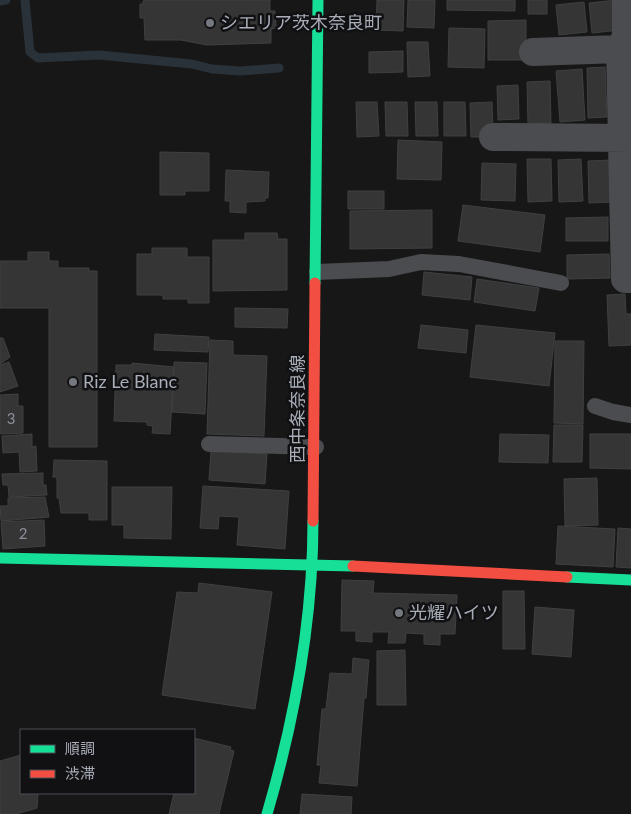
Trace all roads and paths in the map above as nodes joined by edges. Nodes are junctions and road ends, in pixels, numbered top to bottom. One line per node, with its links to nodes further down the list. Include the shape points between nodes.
1 (318, 0): 7 (street, 西中条奈良線)
2 (626, 0): 3 (street, via 626,36)
3 (620, 49): 4 (street); 6 (street)
4 (533, 52)
5 (493, 137): 6 (street)
6 (626, 138): 8 (street, via 625,279)
7 (317, 272): 9 (lane, via 389,269 420,262 459,264); 13 (street, 西中条奈良線)
8 (631, 279)
9 (561, 283)
10 (595, 406): 11 (lane)
11 (631, 415)
12 (209, 444): 13 (lane)
13 (316, 447): 15 (street, 西中条奈良線)
14 (0, 558): 15 (street)
15 (314, 565): 16 (street); 17 (street, 西中条奈良線, via 305,653)
16 (631, 580)
17 (267, 814)

